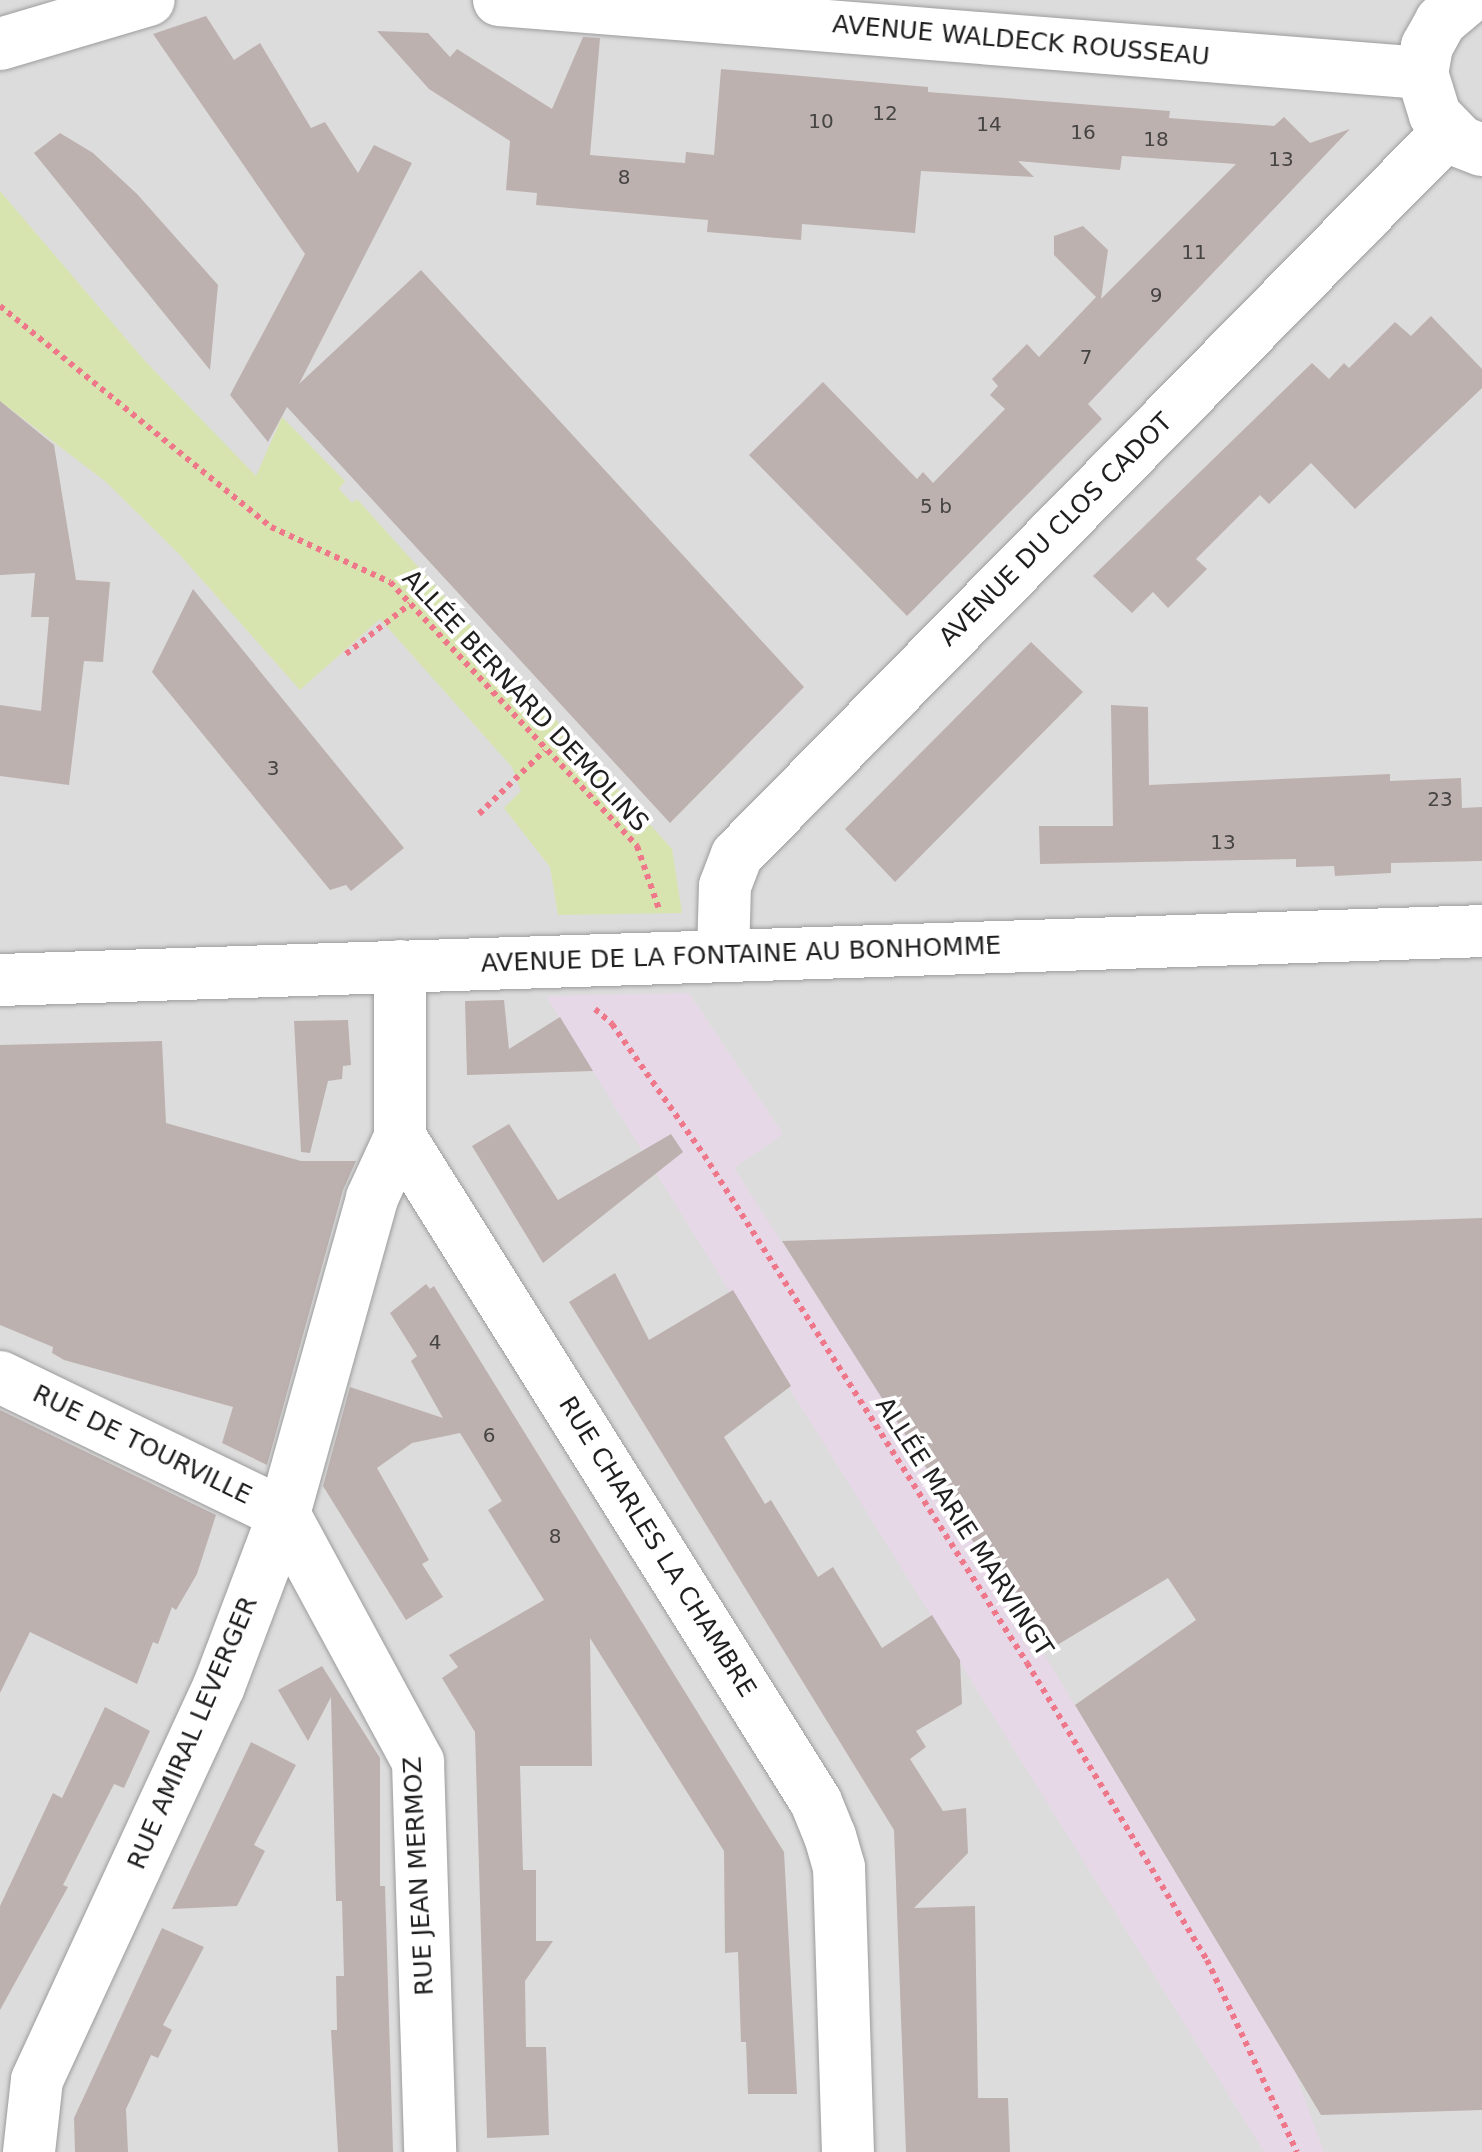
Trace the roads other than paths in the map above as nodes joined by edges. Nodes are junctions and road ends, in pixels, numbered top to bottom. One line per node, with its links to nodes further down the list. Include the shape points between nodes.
1 (149, 0): 4 (street)
2 (499, 0): 5 (street, AVENUE WALDECK ROUSSEAU)
3 (1466, 0): 5 (street, via 1440,20)
4 (0, 44)
5 (1422, 73): 6 (street, via 1430,105)
6 (1465, 141): 8 (street, AVENUE DU CLOS CADOT, via 737,855)
7 (1482, 931): 8 (street, AVENUE DE LA FONTAINE AU BONHOMME)
8 (700, 957): 9 (street, AVENUE DE LA FONTAINE AU BONHOMME)
9 (400, 966): 10 (street, AVENUE DE LA FONTAINE AU BONHOMME); 11 (street)
10 (0, 980)
11 (400, 1137): 13 (street, RUE AMIRAL LEVERGER, via 372,1198); 16 (street, RUE CHARLES LA CHAMBRE, via 816,1802 839,1867)
12 (0, 1377): 13 (street, RUE DE TOURVILLE)
13 (284, 1514): 14 (street, RUE AMIRAL LEVERGER, via 219,1686 37,2080); 15 (street, RUE JEAN MERMOZ, via 418,1762)
14 (28, 2152)
15 (430, 2152)
16 (848, 2152)

